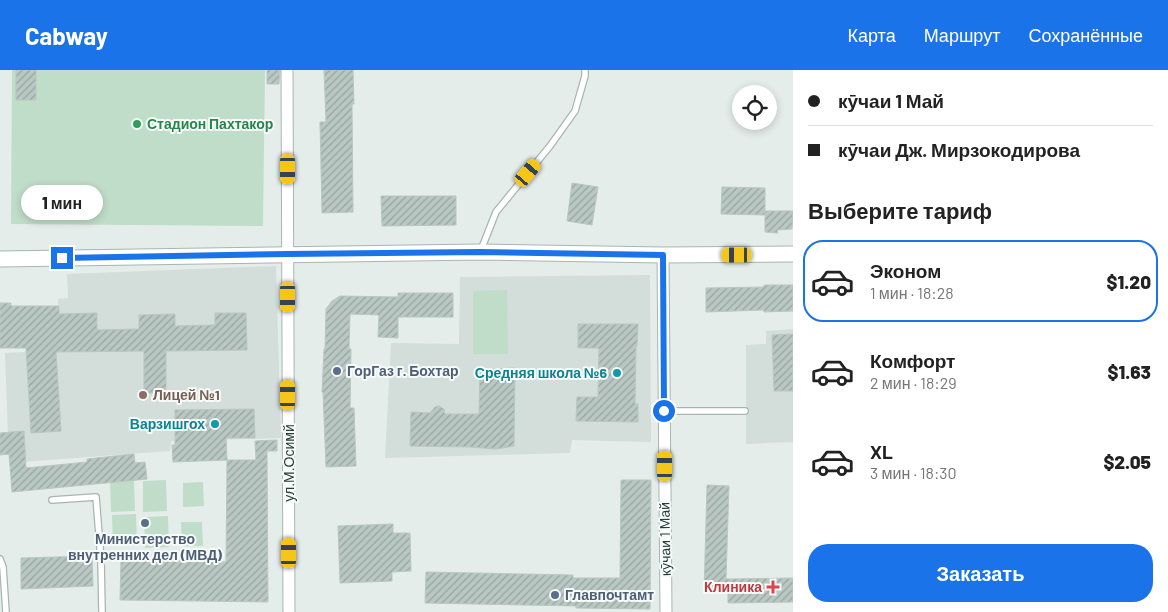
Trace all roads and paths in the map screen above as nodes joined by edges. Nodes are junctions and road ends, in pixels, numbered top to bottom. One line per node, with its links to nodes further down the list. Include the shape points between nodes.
1 (287, 70): 4 (street, ул.М.Осимй)
2 (585, 70): 3 (lane, via 575,112 496,212)
3 (480, 252): 4 (street); 6 (street)
4 (288, 254): 7 (street); 14 (street, ул.М.Осимй)
5 (793, 254): 6 (street)
6 (663, 255): 8 (street, кӯчаи 1 Май)
7 (0, 258)
8 (664, 411): 9 (lane); 15 (street, кӯчаи 1 Май)
9 (745, 411)
10 (52, 500): 13 (lane, via 96,497)
11 (0, 559): 12 (lane)
12 (6, 612)
13 (102, 612)
14 (289, 612)
15 (666, 612)

